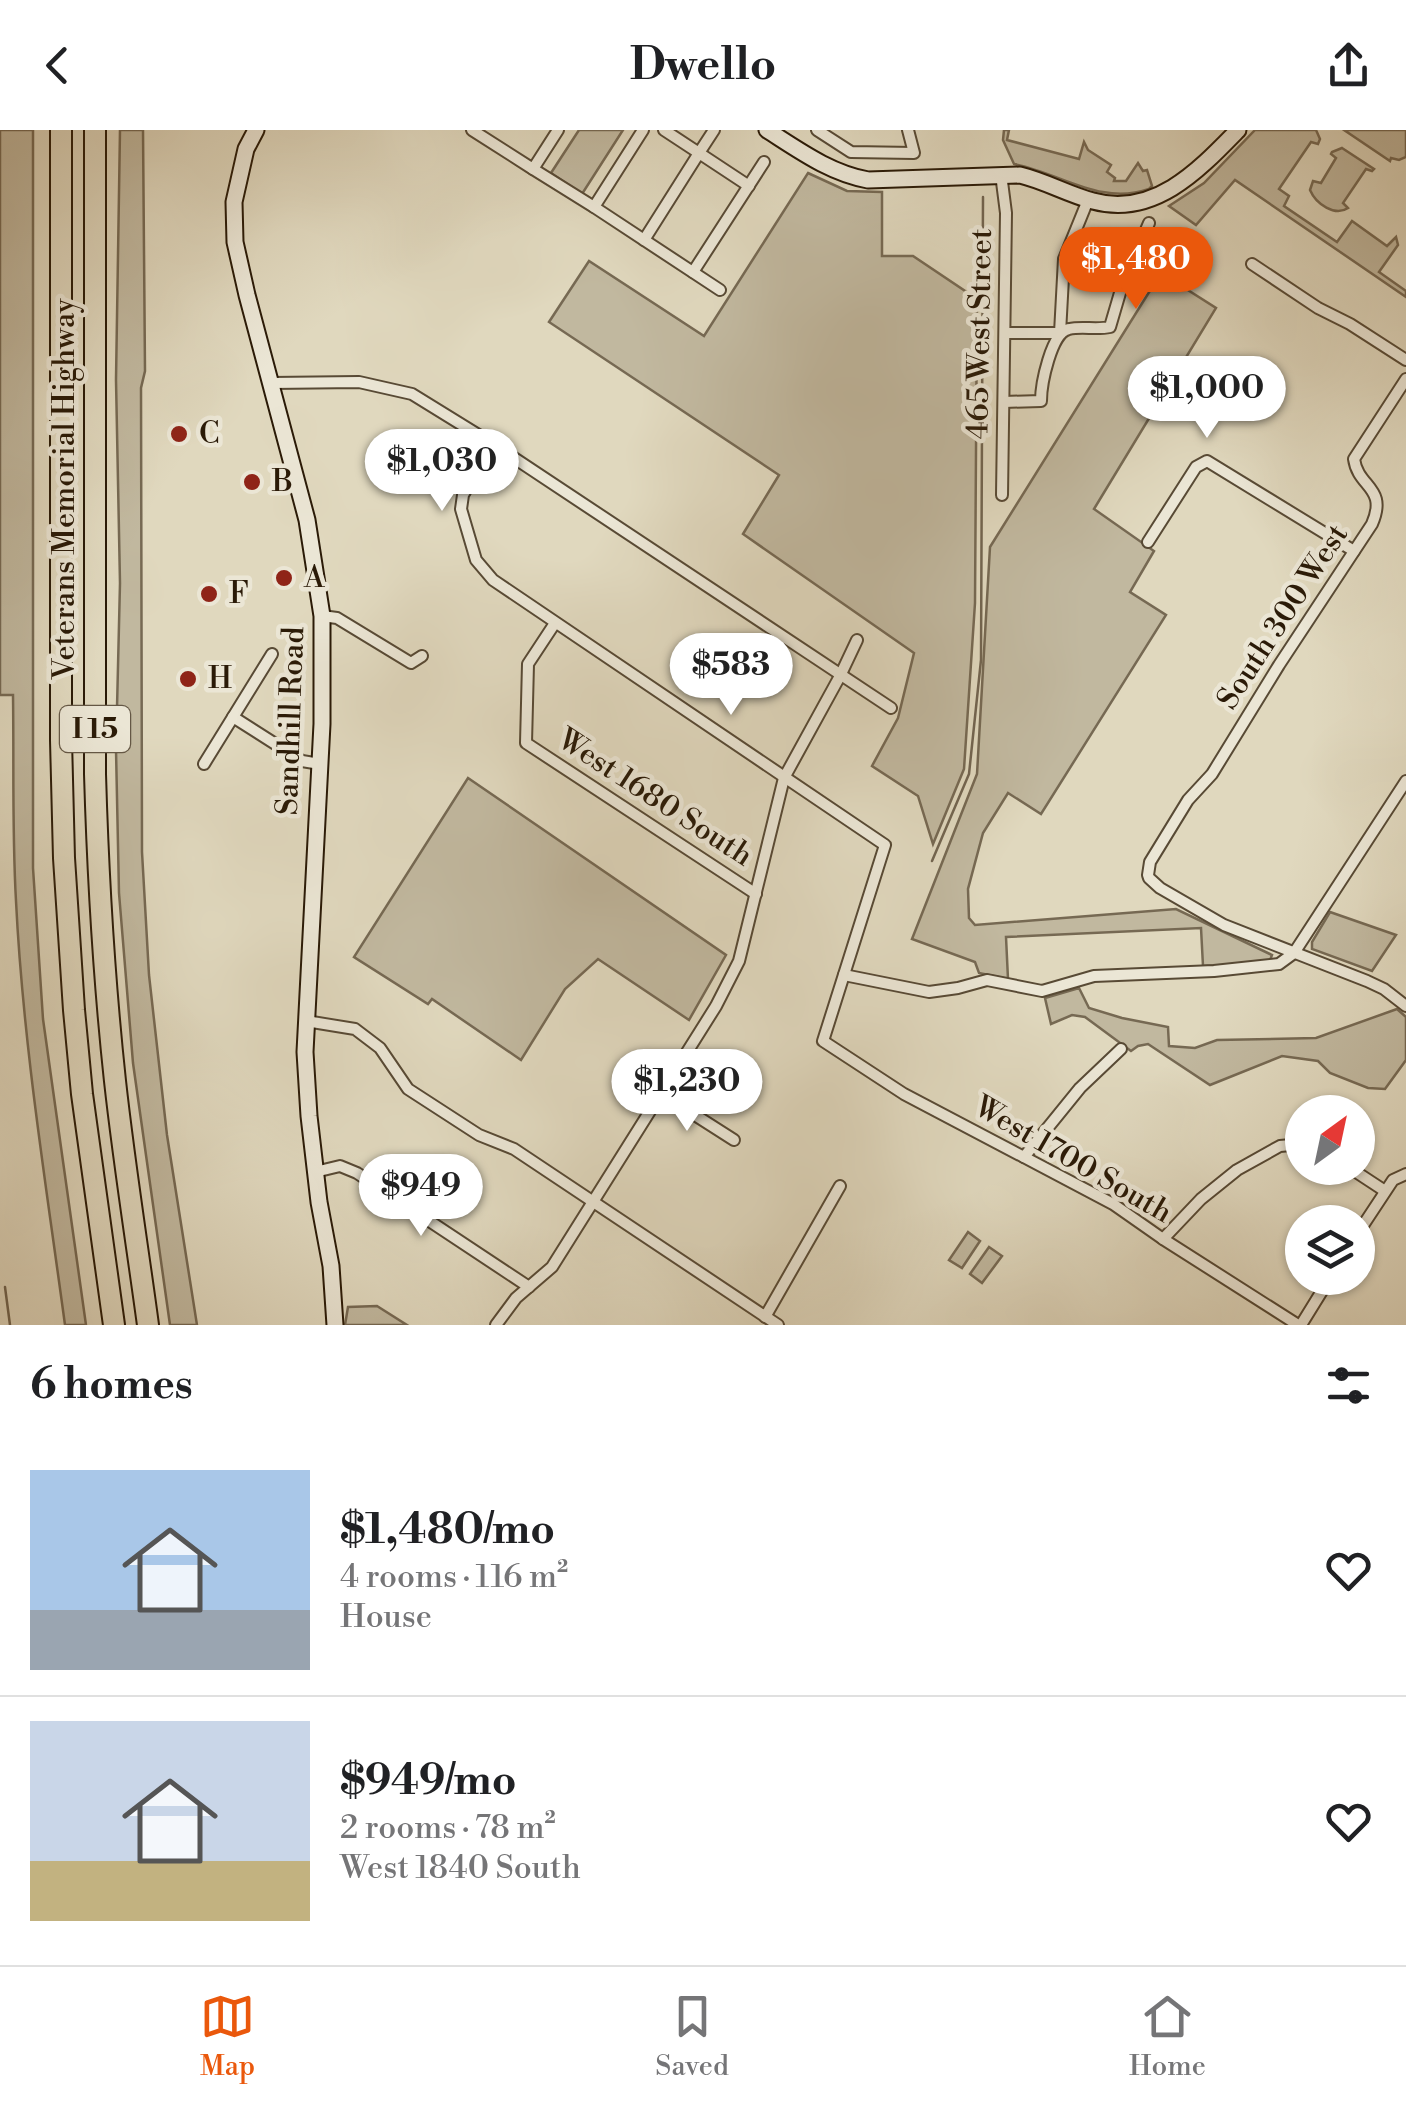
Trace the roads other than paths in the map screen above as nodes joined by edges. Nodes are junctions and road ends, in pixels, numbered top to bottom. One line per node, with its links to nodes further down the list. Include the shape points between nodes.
1 (61, 130): 68 (highway, Veterans Memorial Highway / I 15, via 65,875 82,1094)
2 (95, 130): 69 (highway, Veterans Memorial Highway / I 15, via 98,863 115,1086)
3 (256, 130): 29 (street, Sandhill Road, via 234,202 235,242)
4 (558, 130): 15 (street)
5 (642, 130): 19 (street)
6 (664, 130): 13 (street)
7 (714, 130): 13 (street)
8 (767, 130): 16 (street, via 854,178)
9 (817, 130): 10 (street, via 851,152 914,153)
10 (908, 130)
11 (1238, 130): 18 (street, via 1166,193 1107,204)
12 (481, 132): 15 (street)
13 (699, 153): 17 (street); 21 (street)
14 (764, 162): 17 (street)
15 (533, 169): 19 (street)
16 (1002, 174): 18 (street, via 1039,179); 25 (street, 465 West Street)
17 (749, 186): 23 (street)
18 (1088, 200): 26 (street, via 1064,260)
19 (594, 207): 21 (street)
20 (1150, 223): 26 (street, via 1110,327)
21 (644, 240): 23 (street)
22 (1252, 264): 27 (street)
23 (693, 272): 24 (street)
24 (720, 290)
25 (1005, 333): 26 (street); 30 (street, 465 West Street)
26 (1060, 333): 30 (street, via 1041,401)
27 (1406, 360)
28 (1406, 379): 34 (street, South 300 West, via 1354,459 1377,506)
29 (271, 383): 31 (street, via 360,382 412,394); 35 (street, Sandhill Road, via 307,520)
30 (1004, 402): 32 (street, 465 West Street)
31 (493, 444): 36 (street, via 463,495 476,560); 40 (street)
32 (1002, 494)
33 (1148, 542): 34 (street, via 1203,462)
34 (1354, 551): 48 (street, South 300 West, via 1150,862 1149,878 1160,888 1224,925)
35 (322, 616): 39 (street, via 337,618 411,663); 44 (street, Sandhill Road)
36 (555, 624): 45 (street); 47 (street, West 1680 South, via 528,664 526,743)
37 (857, 640): 40 (street)
38 (272, 654): 42 (street)
39 (422, 656)
40 (840, 676): 41 (street); 45 (street)
41 (890, 708)
42 (233, 717): 43 (street); 44 (street, via 302,761)
43 (204, 764)
44 (320, 764): 51 (street, Sandhill Road)
45 (784, 778): 47 (street); 49 (street, via 884,845)
46 (1406, 780): 48 (street)
47 (756, 894): 53 (street, via 739,960)
48 (1294, 953): 49 (street, via 1279,964 1105,974 1042,991 987,980 929,992); 50 (street, via 1367,980)
49 (844, 976): 56 (street, West 1700 South, via 823,1041 904,1094)
50 (1406, 1006)
51 (306, 1021): 57 (street, Sandhill Road); 62 (street, via 355,1029 380,1048 408,1088)
52 (1121, 1049): 56 (street)
53 (662, 1094): 54 (street); 62 (street)
54 (734, 1140)
55 (1285, 1146): 64 (street, via 1237,1170)
56 (1024, 1157): 64 (street, West 1700 South, via 1113,1204)
57 (315, 1172): 65 (street, via 340,1166 356,1173); 70 (street, Sandhill Road)
58 (1406, 1174): 61 (street)
59 (1375, 1184): 61 (street)
60 (840, 1186): 67 (street)
61 (1385, 1191): 63 (street)
62 (593, 1204): 65 (street, via 552,1267); 67 (street)
63 (1375, 1207)
64 (1163, 1240): 73 (street, West 1700 South)
65 (530, 1287): 71 (street)
66 (1319, 1295): 73 (street)
67 (765, 1316): 72 (street)
68 (114, 1325)
69 (148, 1325)
70 (335, 1325)
71 (496, 1325)
72 (778, 1325)
73 (1300, 1325)

